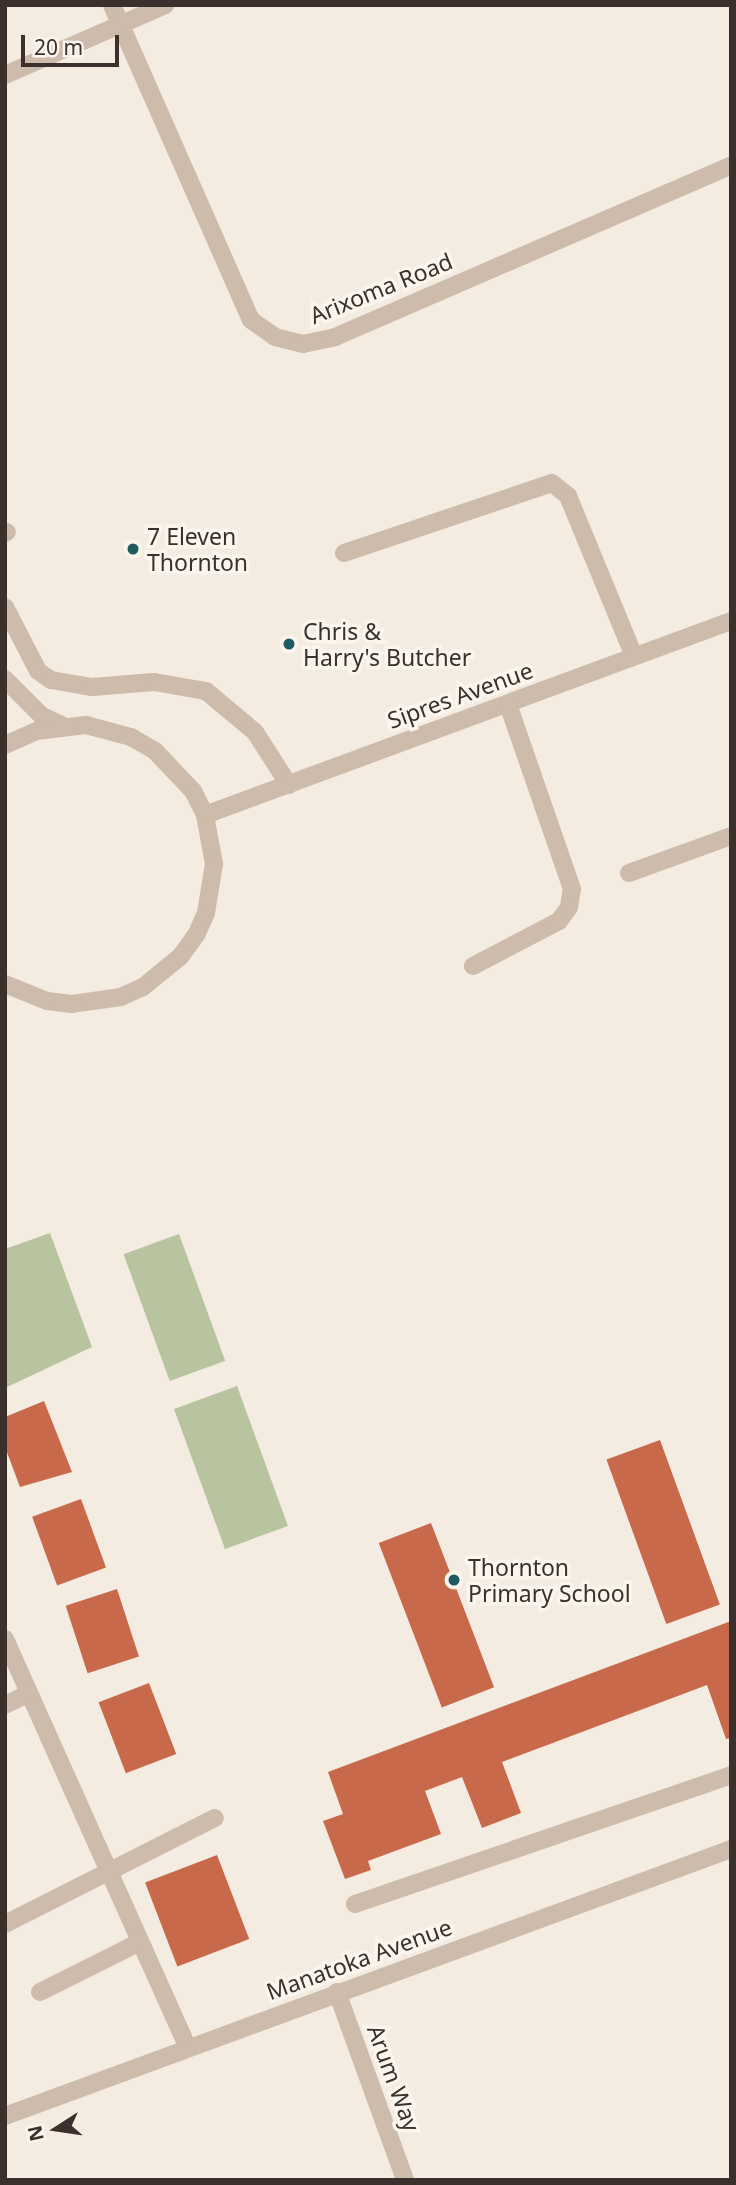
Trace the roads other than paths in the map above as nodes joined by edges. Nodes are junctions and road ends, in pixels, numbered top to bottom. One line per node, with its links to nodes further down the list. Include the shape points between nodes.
1 (111, 5): 3 (street, Arixoma Road)
2 (165, 5): 3 (street)
3 (120, 25): 4 (street); 5 (street, Arixoma Road, via 251,320 275,337 303,344 335,337)
4 (5, 75)
5 (731, 166)
6 (344, 553): 9 (street, via 552,483 568,496)
7 (5, 607): 14 (street, via 38,671 51,680 92,687 153,682 206,691 255,732)
8 (731, 621): 9 (street, Sipres Avenue)
9 (634, 656): 11 (street, Sipres Avenue)
10 (5, 679): 12 (street, via 42,716)
11 (508, 704): 14 (street, Sipres Avenue); 18 (street, via 572,889 569,906 559,921)
12 (63, 726): 13 (street); 15 (street, via 109,729 155,751 184,780)
13 (5, 745)
14 (289, 785): 15 (street, Sipres Avenue)
15 (205, 815): 19 (street, via 214,864 206,913 196,935 163,973 121,997 96,1003 47,1001)
16 (731, 836): 17 (street)
17 (629, 873)
18 (473, 966)
19 (5, 984)
20 (5, 1639): 21 (street)
21 (28, 1694): 22 (street); 26 (street)
22 (5, 1705)
23 (731, 1775): 27 (street)
24 (215, 1818): 26 (street)
25 (731, 1849): 30 (street, Manatoka Avenue)
26 (110, 1874): 28 (street); 29 (street)
27 (355, 1904)
28 (5, 1924)
29 (140, 1942): 31 (street); 32 (street)
30 (337, 1992): 32 (street, Manatoka Avenue); 34 (street, Arum Way)
31 (40, 1993)
32 (188, 2048): 33 (street, Manatoka Avenue)
33 (5, 2116)
34 (405, 2180)

